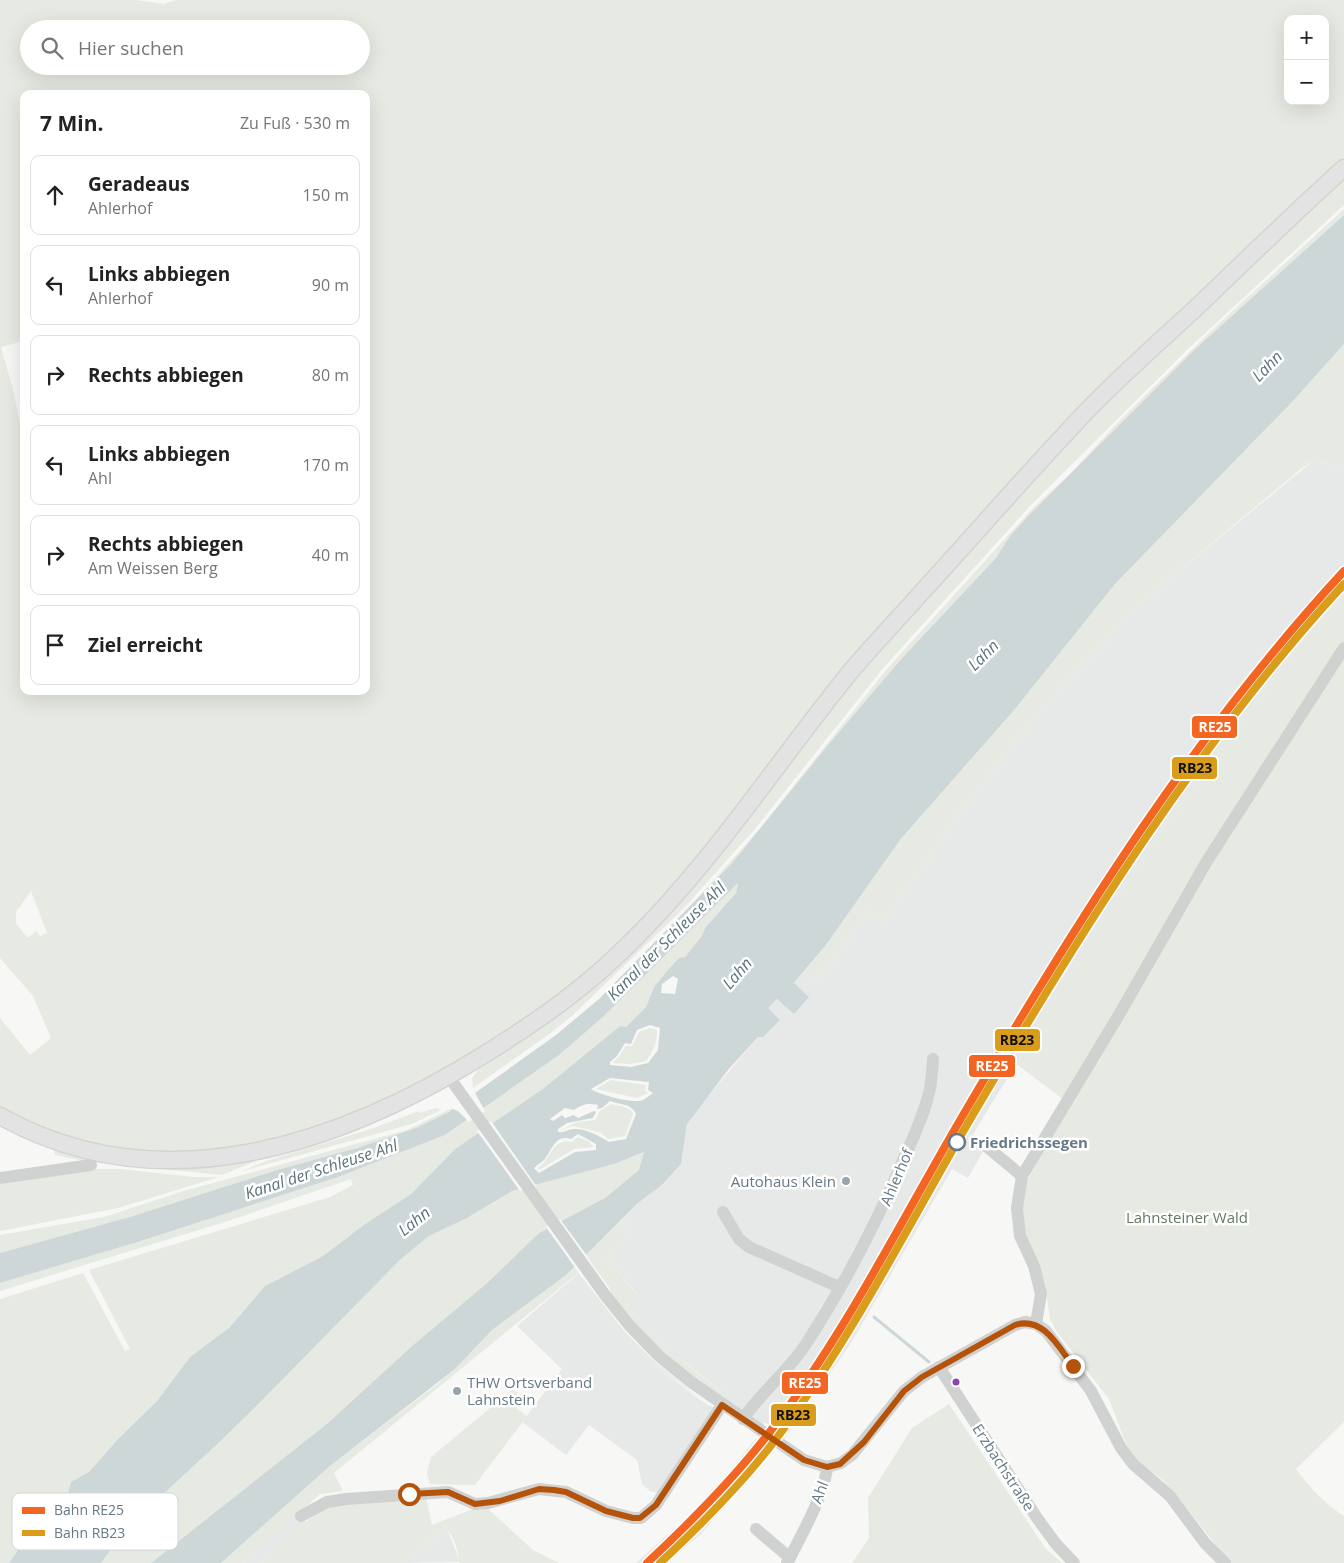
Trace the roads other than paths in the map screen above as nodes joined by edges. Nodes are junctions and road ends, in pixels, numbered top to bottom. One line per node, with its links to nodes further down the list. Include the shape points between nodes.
1 (1344, 168): 4 (main road, via 1076,422 852,670 696,872 632,942 570,998)
2 (1344, 648): 8 (street, via 1207,861)
3 (933, 1059): 11 (street, Ahlerhof, via 930,1091 909,1146 882,1210)
4 (452, 1081): 5 (main road, via 348,1125 292,1144 222,1156 148,1160 92,1152 34,1132); 14 (street, via 605,1296 659,1356)
5 (0, 1116)
6 (986, 1146): 8 (street)
7 (91, 1165): 9 (street)
8 (1022, 1176): 12 (street, via 1017,1208 1020,1236 1034,1266 1041,1294)
9 (0, 1178)
10 (722, 1212): 11 (street, via 748,1247)
11 (839, 1287): 15 (street, Ahlerhof, via 798,1355)
12 (1036, 1324): 13 (street, Ahl, via 1025,1322 1015,1325); 21 (street, via 1046,1331 1091,1391 1133,1464 1170,1496 1205,1543)
13 (939, 1367): 16 (street, Ahl, via 904,1391 852,1455 840,1464); 20 (street, Erzbachstraße, via 1038,1518)
14 (722, 1405): 15 (street); 17 (street, via 656,1505 640,1518 606,1511 566,1492 539,1489 488,1504 475,1504 448,1492 346,1499 327,1502)
15 (743, 1419): 16 (street, via 804,1460)
16 (827, 1467): 19 (street, Ahl, via 821,1492)
17 (301, 1516)
18 (756, 1529): 19 (street)
19 (788, 1560)
20 (1074, 1563)
21 (1225, 1563)

